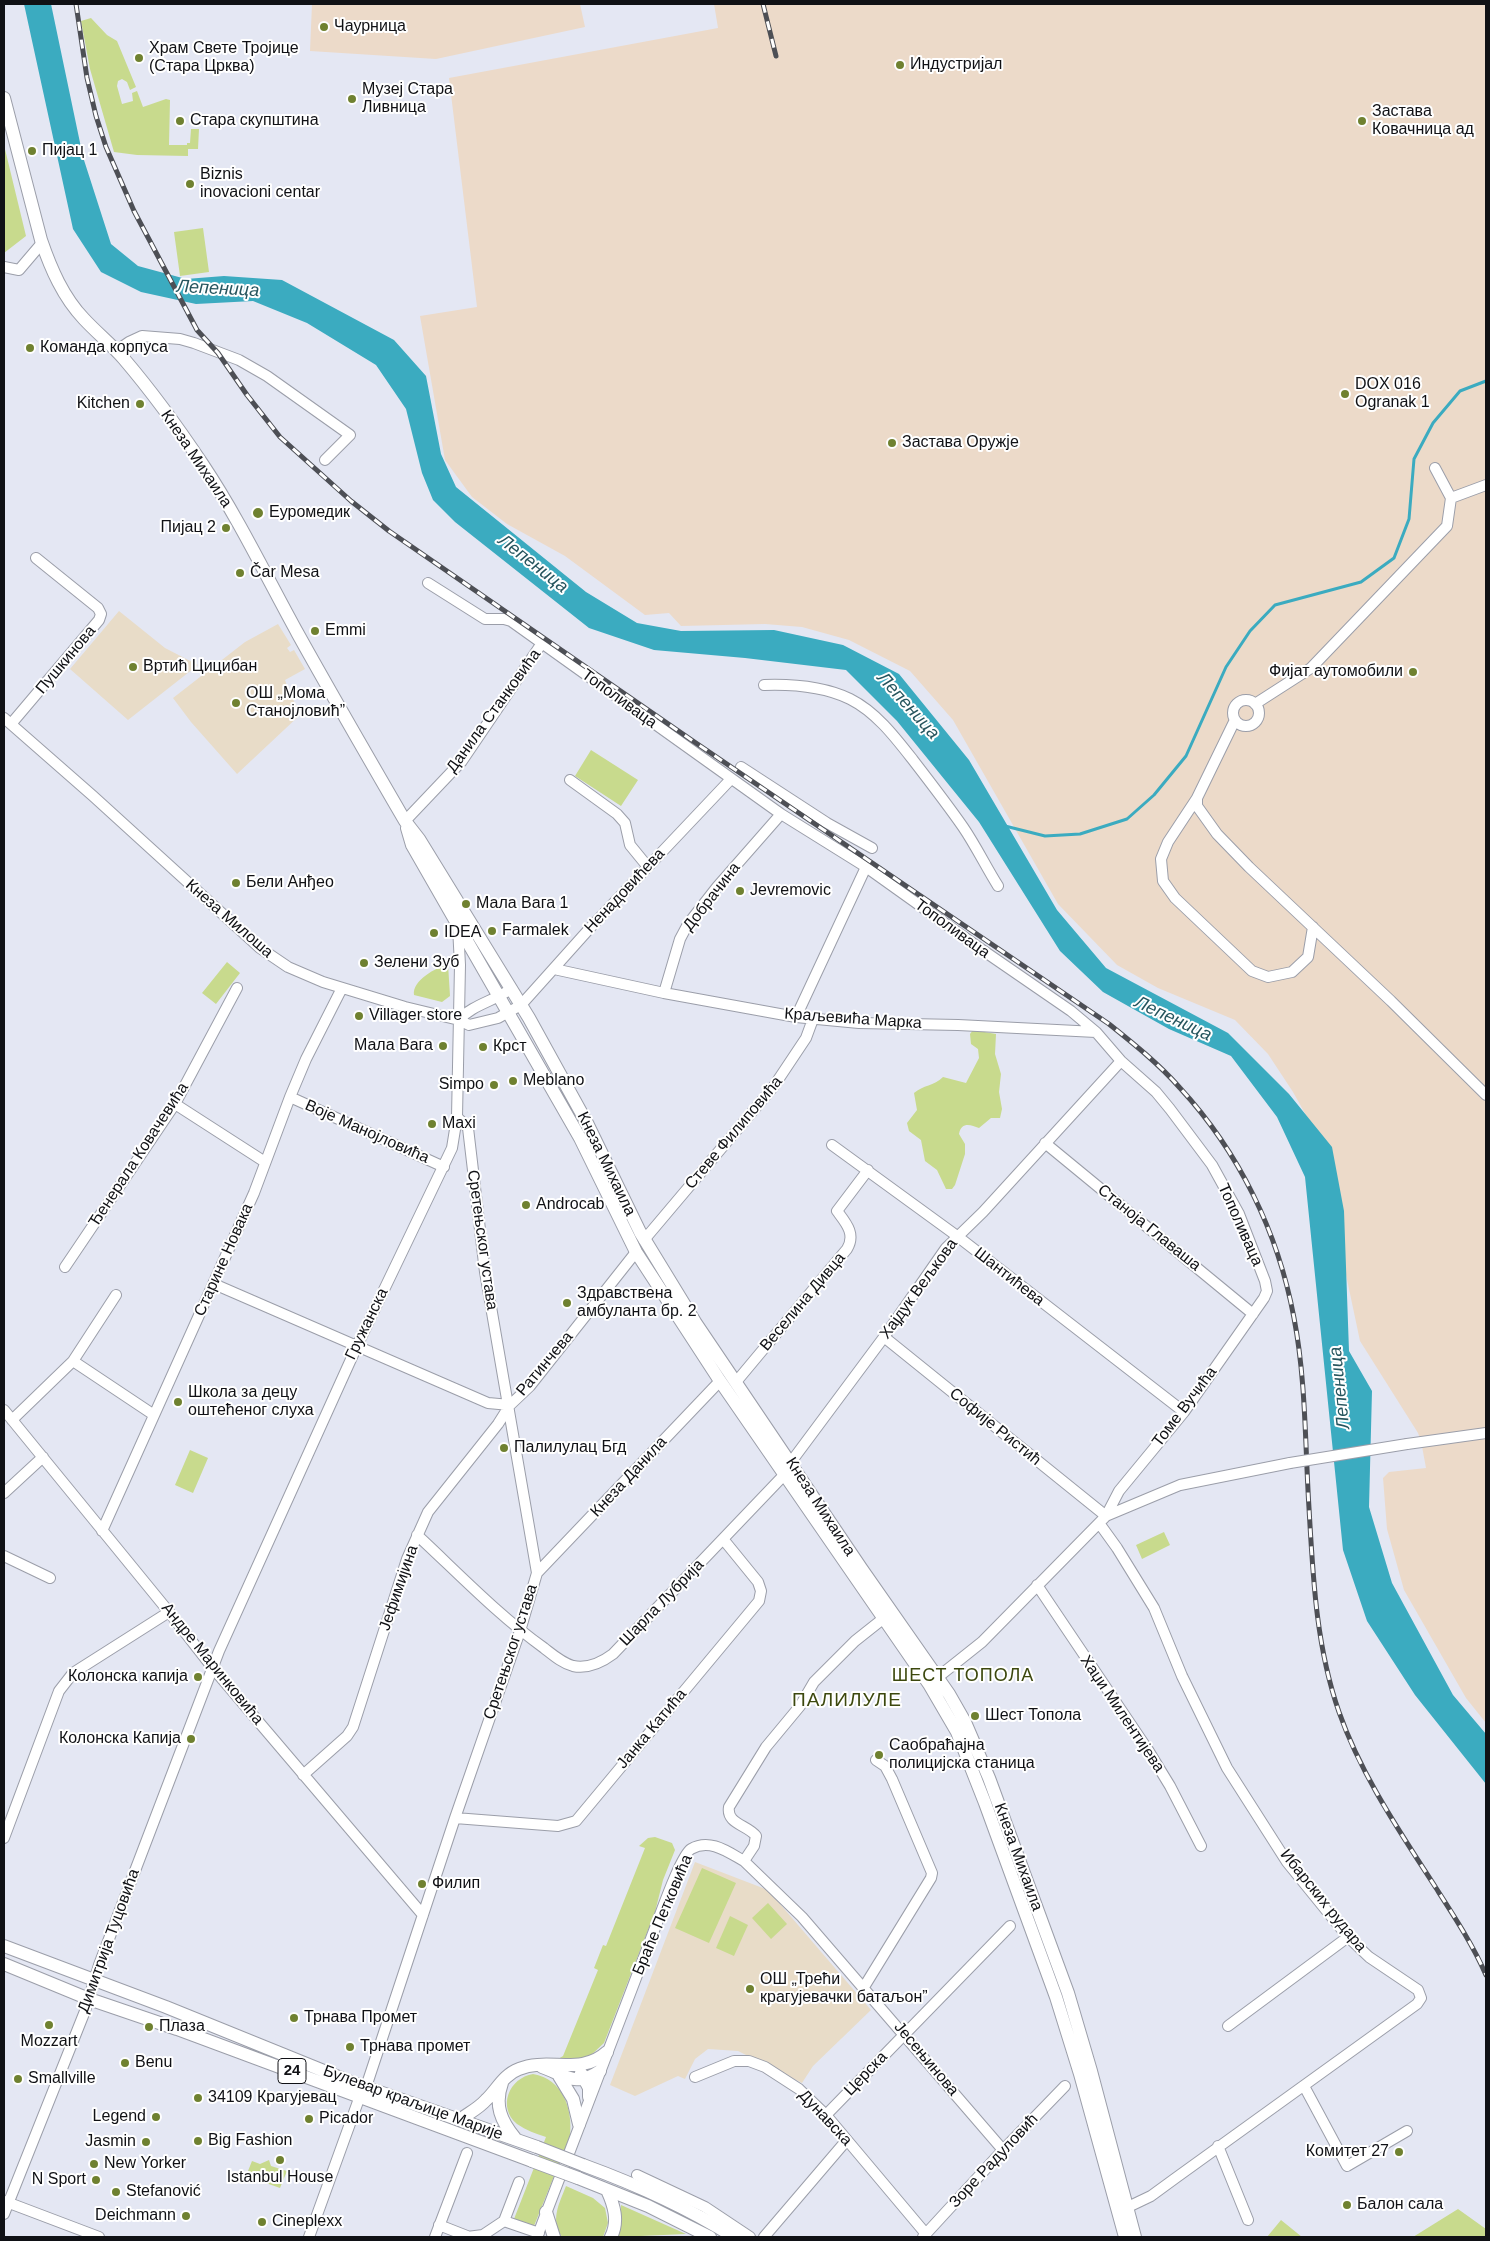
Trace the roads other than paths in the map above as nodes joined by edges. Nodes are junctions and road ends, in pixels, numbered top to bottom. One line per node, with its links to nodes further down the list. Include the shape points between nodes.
1 (4, 98): 2 (main road, Кнеза Михаила)
2 (42, 243): 3 (street, via 19,270); 4 (main road, Кнеза Михаила, via 71,303)
3 (4, 267)
4 (116, 351): 5 (street, via 147,336 180,339 239,360 268,376 350,435); 21 (main road, Кнеза Михаила, via 172,421 215,483)
5 (325, 460)
6 (1435, 468): 8 (street)
7 (1486, 485): 8 (street)
8 (1451, 498): 13 (street, via 1447,526 1311,668)
9 (36, 558): 15 (street, Пушкинова, via 98,608 101,614)
10 (428, 583): 11 (street, Тополиваца, via 485,619 507,620)
11 (542, 644): 17 (street, Тополиваца); 21 (street, Данила Станковића, via 462,761)
12 (764, 684): 25 (street, via 792,684 827,690 870,712 933,785 964,828)
13 (1256, 704): 14 (street, via 1248,700 1239,702 1233,712); 14 (street, via 1260,712 1255,724 1246,727)
14 (1235, 720): 19 (street)
15 (8, 721): 30 (street, Кнеза Милоша, via 266,954 306,975)
16 (741, 766): 22 (street, via 827,823)
17 (732, 779): 20 (street, Тополиваца); 23 (street, Ненадовићева)
18 (570, 780): 23 (street, via 625,824 630,845)
19 (1196, 798): 27 (street, via 1197,806 1217,834); 27 (street, via 1161,859 1163,881 1175,898 1252,970 1268,977 1292,972 1308,957)
20 (781, 814): 24 (street, Тополиваца); 32 (street, Добрачина, via 688,924 680,939)
21 (405, 821): 26 (main road, Кнеза Михаила, via 412,845); 31 (main road, Кнеза Михаила)
22 (872, 848)
23 (648, 867): 28 (street, Ненадовићева)
24 (866, 867): 36 (street); 39 (street, Тополиваца)
25 (998, 886)
26 (458, 927): 33 (main road, Кнеза Михаила); 38 (street, Гружанска)
27 (1314, 928): 41 (street)
28 (554, 969): 32 (street, Краљевића Марка); 34 (street, Ненадовићева)
29 (237, 988): 43 (street, Ђенерала Ковачевића)
30 (342, 988): 38 (street, Кнеза Милоша); 42 (street, Старине Новака)
31 (511, 989): 33 (street); 34 (main road, Кнеза Михаила)
32 (664, 993): 36 (street, Краљевића Марка)
33 (499, 998): 35 (main road, Кнеза Михаила); 38 (street, via 470,1010)
34 (521, 1005): 35 (street, Ненадовићева); 51 (main road, Кнеза Михаила, via 581,1112)
35 (508, 1013): 38 (street, via 473,1026); 52 (main road, Кнеза Михаила, via 580,1138)
36 (796, 1017): 37 (street, Краљевића Марка)
37 (813, 1019): 39 (street, Краљевића Марка); 51 (street, Стеве Филиповића, via 806,1038 774,1086)
38 (459, 1020): 44 (street, Гружанска)
39 (1096, 1032): 40 (street, Тополиваца)
40 (1122, 1061): 45 (street, Хајдук Вељкова); 56 (street, Тополиваца, via 1156,1092 1212,1165 1239,1214 1265,1281 1267,1291)
41 (1486, 1095)
42 (290, 1097): 47 (street, Старине Новака); 48 (street, Воје Манојловића)
43 (176, 1104): 47 (street); 53 (street, Ђенерала Ковачевића)
44 (457, 1117): 48 (street, Гружанска, via 452,1148); 63 (street, Сретењског устава, via 468,1128 486,1272)
45 (1045, 1143): 50 (street, Хајдук Вељкова); 57 (street, Станоја Главаша)
46 (832, 1145): 49 (street, Шантићева)
47 (265, 1162): 54 (street, Старине Новака)
48 (444, 1167): 59 (street, Гружанска)
49 (868, 1170): 50 (street, Шантићева); 62 (street, Веселина Дивца, via 837,1211 851,1233 847,1249)
50 (957, 1236): 58 (street, Хајдук Вељкова); 65 (street, Шантићева)
51 (644, 1240): 62 (main road, Кнеза Михаила)
52 (636, 1252): 61 (main road, Кнеза Михаила); 63 (street, Ратинчева, via 530,1386)
53 (65, 1267)
54 (214, 1284): 59 (street); 66 (street, Старине Новака)
55 (116, 1295): 60 (street)
56 (1264, 1298): 57 (street, Томе Вучића)
57 (1253, 1314): 65 (street, Томе Вучића)
58 (884, 1338): 70 (street, Хајдук Вељкова); 75 (street, Софије Ристић)
59 (357, 1346): 63 (street, via 488,1403); 86 (street, Гружанска)
60 (73, 1361): 66 (street); 67 (street)
61 (720, 1381): 71 (main road, Кнеза Михаила); 80 (street, Кнеза Данила)
62 (736, 1382): 70 (main road, Кнеза Михаила)
63 (510, 1405): 77 (street, Јефимијина, via 433,1505); 80 (street, Сретењског устава)
64 (4, 1410): 67 (street, Андре Маринковића)
65 (1184, 1412): 72 (street, Томе Вучића)
66 (154, 1415): 76 (street, Старине Новака)
67 (12, 1420): 69 (street, Андре Маринковића)
68 (1486, 1433): 74 (street, Томе Вучића, bridge, via 1290,1463 1180,1485)
69 (43, 1457): 73 (street); 76 (street, Андре Маринковића)
70 (791, 1462): 87 (main road, Кнеза Михаила)
71 (785, 1474): 78 (street, Шарла Лубрија); 84 (main road, Кнеза Михаила)
72 (1119, 1491): 74 (street, via 1120,1498); 75 (street, Томе Вучића)
73 (4, 1492)
74 (1132, 1504): 75 (street, Томе Вучића)
75 (1102, 1519): 82 (street, Томе Вучића); 96 (street, Ибарских рудара, via 1154,1608 1182,1676 1227,1768 1287,1862)
76 (102, 1531): 83 (street, Андре Маринковића)
77 (417, 1535): 85 (street, Шарла Лубрија); 89 (street, Јефимијина, via 353,1727)
78 (723, 1539): 85 (street, Шарла Лубрија, via 604,1661 588,1666 569,1665); 90 (street, Јанка Катића, via 758,1582 762,1590 759,1601 576,1821 558,1826)
79 (4, 1556): 81 (street)
80 (537, 1573): 85 (street, Сретењског устава)
81 (50, 1578)
82 (1037, 1585): 87 (street, Томе Вучића, via 982,1642); 92 (street, Хаџи Милентијева, via 1148,1750)
83 (169, 1612): 86 (street, Андре Маринковића); 91 (street, via 73,1673 66,1681 59,1691)
84 (884, 1618): 87 (main road, Кнеза Михаила); 93 (street, via 855,1641 814,1682 800,1706 766,1747 729,1807 730,1818 756,1836 754,1846)
85 (520, 1631): 90 (street, Сретењског устава)
86 (212, 1667): 89 (street, Андре Маринковића); 99 (street, Димитрија Туцовића)
87 (933, 1681): 127 (main road, Кнеза Михаила, via 952,1699 977,1748 1065,1984); 145 (main road, Кнеза Михаила, via 986,1803 1053,1987)
88 (876, 1760): 100 (street, via 885,1766 892,1779 932,1873)
89 (303, 1775): 94 (street, Андре Маринковића)
90 (455, 1818): 94 (street, Сретењског устава)
91 (5, 1832)
92 (1201, 1846)
93 (744, 1861): 100 (street, Јесењинова, via 801,1916); 104 (street, Браће Петковића, via 713,1845 700,1845 688,1851 660,1913)
94 (423, 1915): 112 (street, Сретењског устава)
95 (1010, 1926): 103 (street, Церска)
96 (1348, 1937): 102 (street); 111 (street, Ибарских рудара, via 1369,1957 1418,1990 1420,2000)
97 (4, 1946): 99 (main road, Булевар краљице Марије / 24)
98 (4, 1964): 101 (main road, Булевар краљице Марије / 24)
99 (94, 1981): 101 (street, Димитрија Туцовића); 112 (main road, Булевар краљице Марије / 24)
100 (864, 1987): 103 (street, Јесењинова)
101 (89, 1999): 112 (main road, Булевар краљице Марије / 24); 126 (street, Димитрија Туцовића)
102 (1228, 2026)
103 (905, 2035): 114 (street, Церска); 121 (street, Јесењинова)
104 (607, 2052): 105 (main road, via 588,2063); 106 (street, Браће Петковића)
105 (561, 2070): 108 (main road, via 537,2066 520,2068); 109 (main road, via 571,2079); 116 (main road)
106 (600, 2070): 109 (main road); 113 (street, Браће Петковића)
107 (695, 2077): 114 (street, Дунавска, via 734,2061 749,2060 799,2089)
108 (504, 2079): 115 (main road, via 484,2103); 118 (main road, via 498,2097 500,2112 504,2125)
109 (585, 2079): 113 (main road)
110 (1065, 2086): 121 (street, Зоре Радуловић)
111 (1304, 2086): 117 (street, via 1347,2166); 120 (street, Ибарских рудара)
112 (363, 2091): 115 (main road, Булевар краљице Марије / 24); 125 (main road, Булевар краљице Марије / 24, bridge); 136 (street, Сретењског устава)
113 (589, 2097): 116 (street, Браће Петковића)
114 (826, 2115): 119 (street, Дунавска)
115 (461, 2119): 118 (main road, Булевар краљице Марије / 24)
116 (579, 2124): 128 (street, Браће Петковића)
117 (1407, 2130)
118 (515, 2139): 142 (main road, Булевар краљице Марије / 24, bridge, via 658,2196)
119 (846, 2141): 134 (street, Дунавска); 144 (street)
120 (1218, 2146): 127 (street, Ибарских рудара, via 1151,2196); 130 (street)
121 (1003, 2150): 134 (street, Зоре Радуловић)
122 (467, 2153): 132 (street)
123 (637, 2175): 143 (street, via 705,2207)
124 (519, 2182): 131 (street)
125 (607, 2190): 140 (main road, via 615,2213); 141 (main road, Булевар краљице Марије / 24, via 672,2216)
126 (6, 2202): 129 (street, Димитрија Туцовића); 135 (street)
127 (1128, 2207): 146 (main road, Кнеза Михаила)
128 (546, 2212): 133 (street, Браће Петковића); 139 (main road)
129 (4, 2214)
130 (1248, 2220)
131 (504, 2221): 133 (street); 138 (street, via 483,2235)
132 (439, 2225): 137 (street); 138 (street)
133 (538, 2235)
134 (924, 2236)
135 (99, 2237)
136 (308, 2237)
137 (435, 2237)
138 (467, 2237)
139 (554, 2237)
140 (611, 2237)
141 (710, 2237)
142 (734, 2237)
143 (750, 2237)
144 (764, 2237)
145 (1125, 2237)
146 (1135, 2237)

